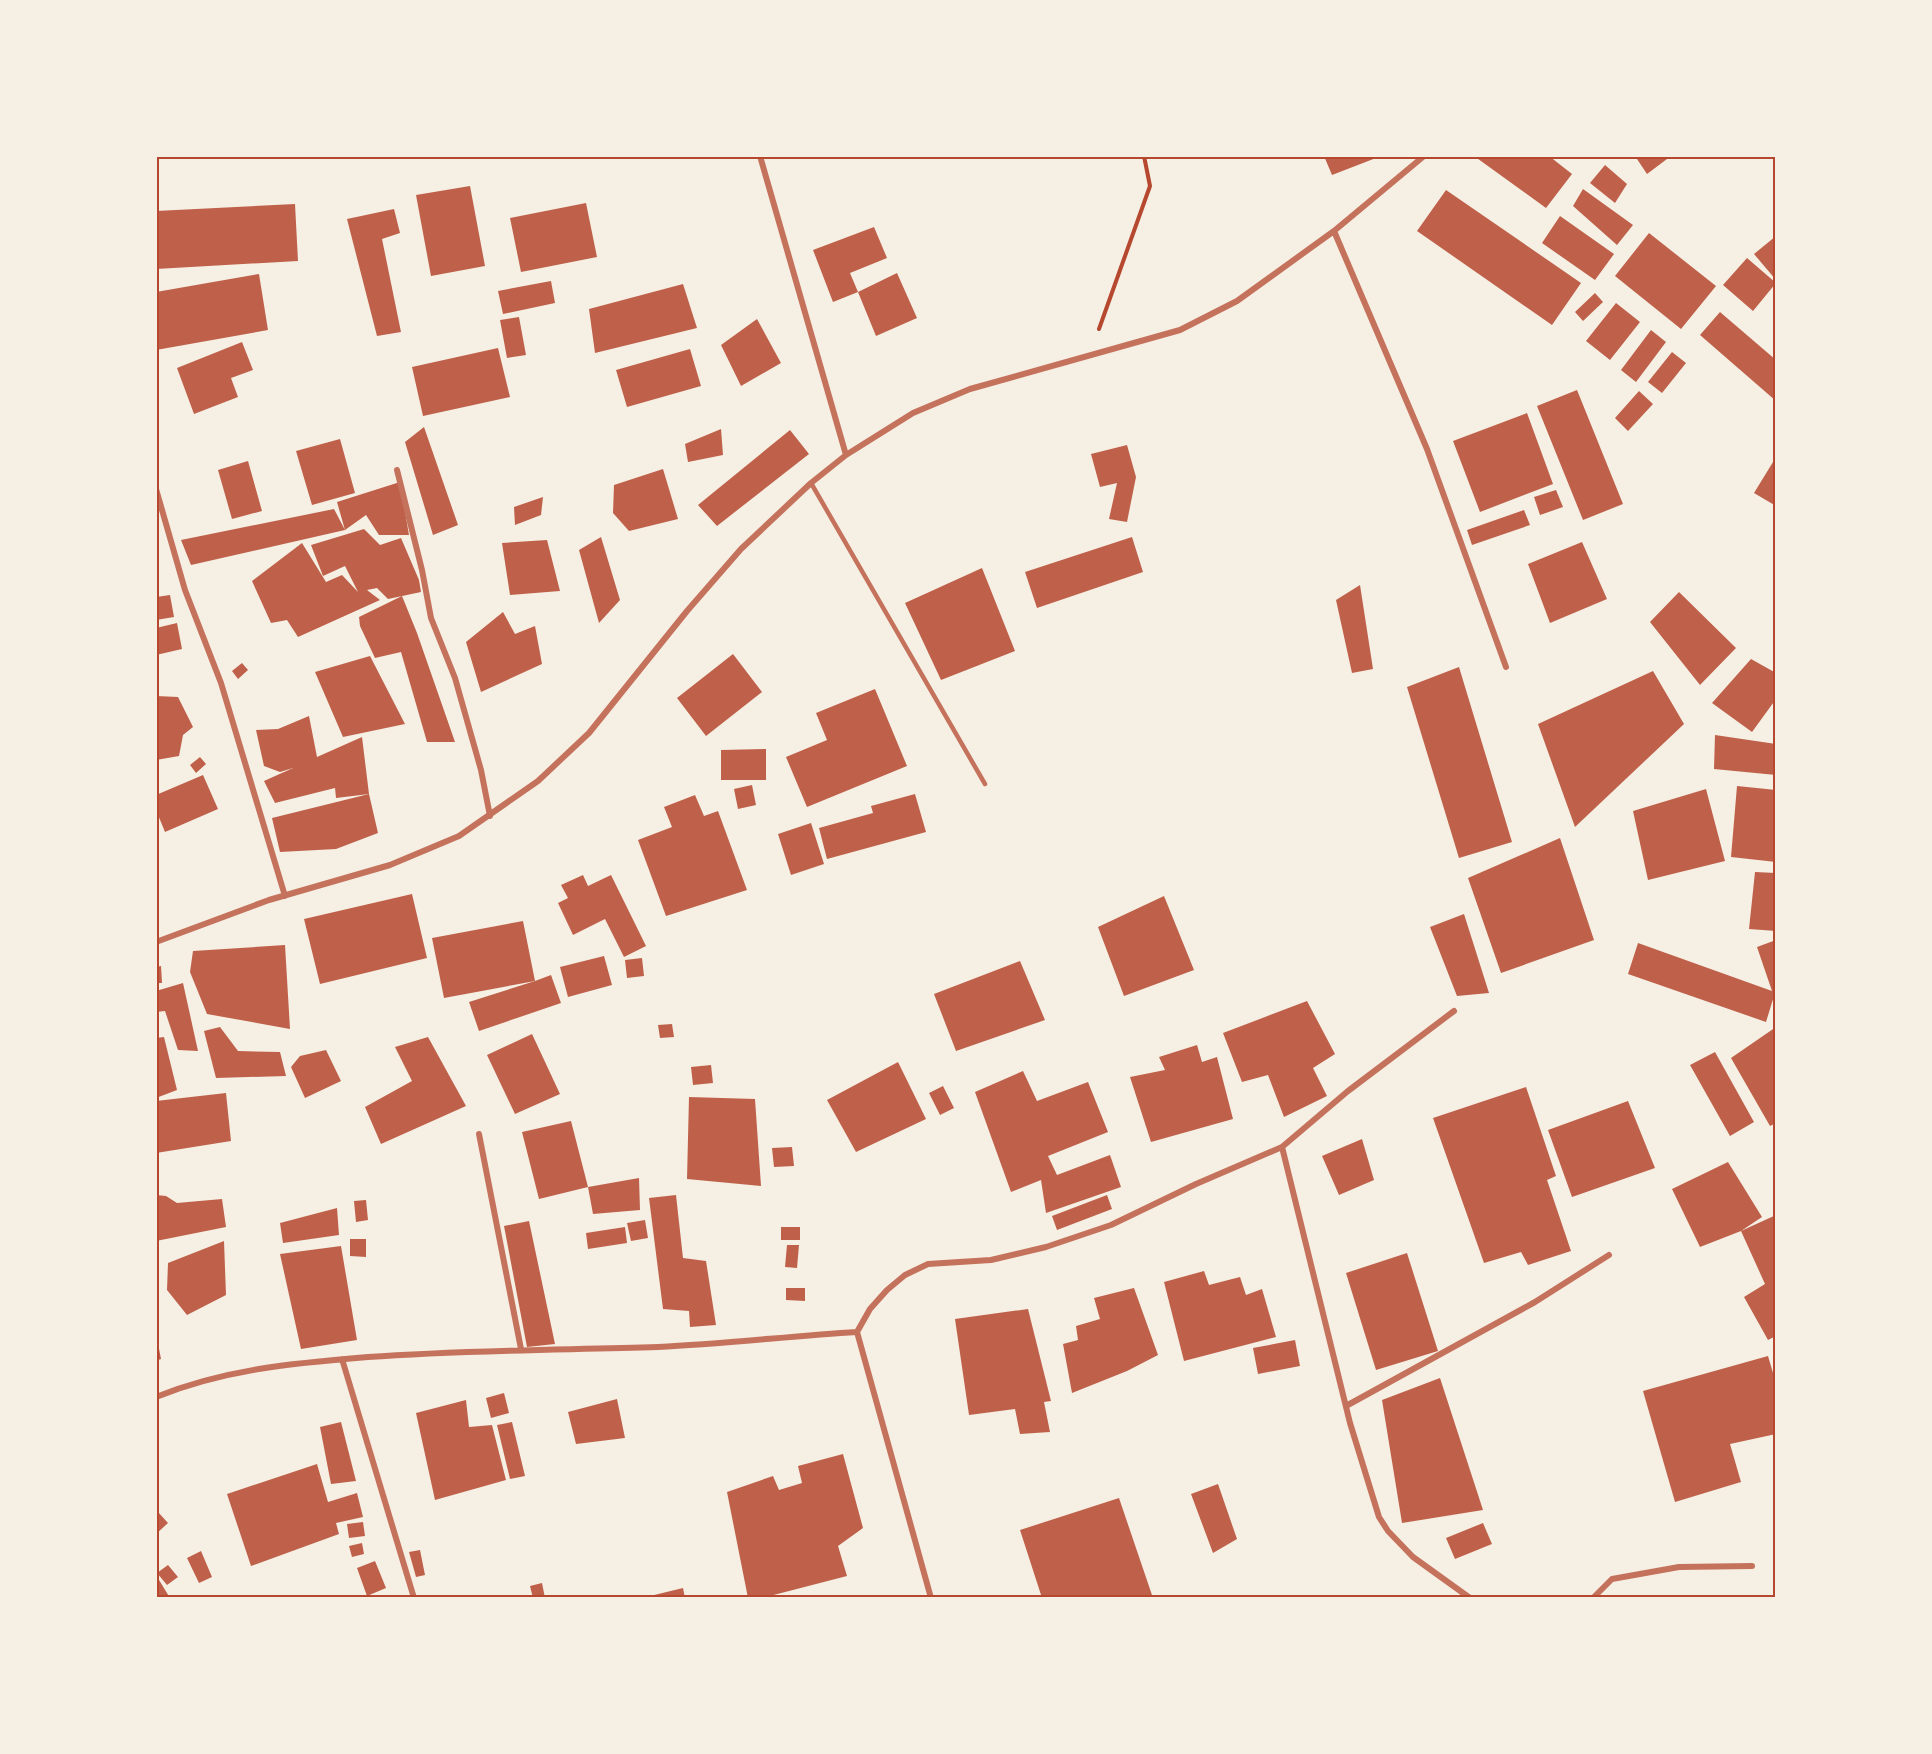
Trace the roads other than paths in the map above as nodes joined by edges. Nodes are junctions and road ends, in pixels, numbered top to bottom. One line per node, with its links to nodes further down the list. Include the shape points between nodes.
1 (759, 156): 4 (street)
2 (1424, 156): 3 (street)
3 (1334, 231): 4 (street, via 1237,301 1180,330 970,389 913,413); 8 (street, via 1427,449)
4 (846, 455): 6 (street)
5 (397, 470): 10 (street, via 431,618 455,678)
6 (811, 483): 9 (lane); 10 (street, via 741,549 589,733 538,781)
7 (156, 489): 11 (street, via 184,590 221,683)
8 (1506, 667)
9 (985, 784)
10 (490, 816): 11 (street, via 459,836 390,865)
11 (285, 896): 12 (street)
12 (156, 942)
13 (1454, 1011): 15 (street)
14 (479, 1134): 18 (street)
15 (1282, 1147): 17 (street, via 1111,1225 1047,1247 991,1260 927,1264 887,1290); 21 (street)
16 (1609, 1255): 21 (street, via 1535,1302)
17 (857, 1332): 18 (street, via 660,1347); 24 (street)
18 (521, 1349): 19 (street)
19 (342, 1359): 20 (street, via 252,1368 193,1382); 23 (street)
20 (156, 1397)
21 (1346, 1406): 25 (street, via 1379,1517 1388,1531 1413,1557)
22 (1752, 1566): 26 (street, via 1679,1567 1612,1579)
23 (414, 1598)
24 (931, 1598)
25 (1470, 1598)
26 (1593, 1598)

